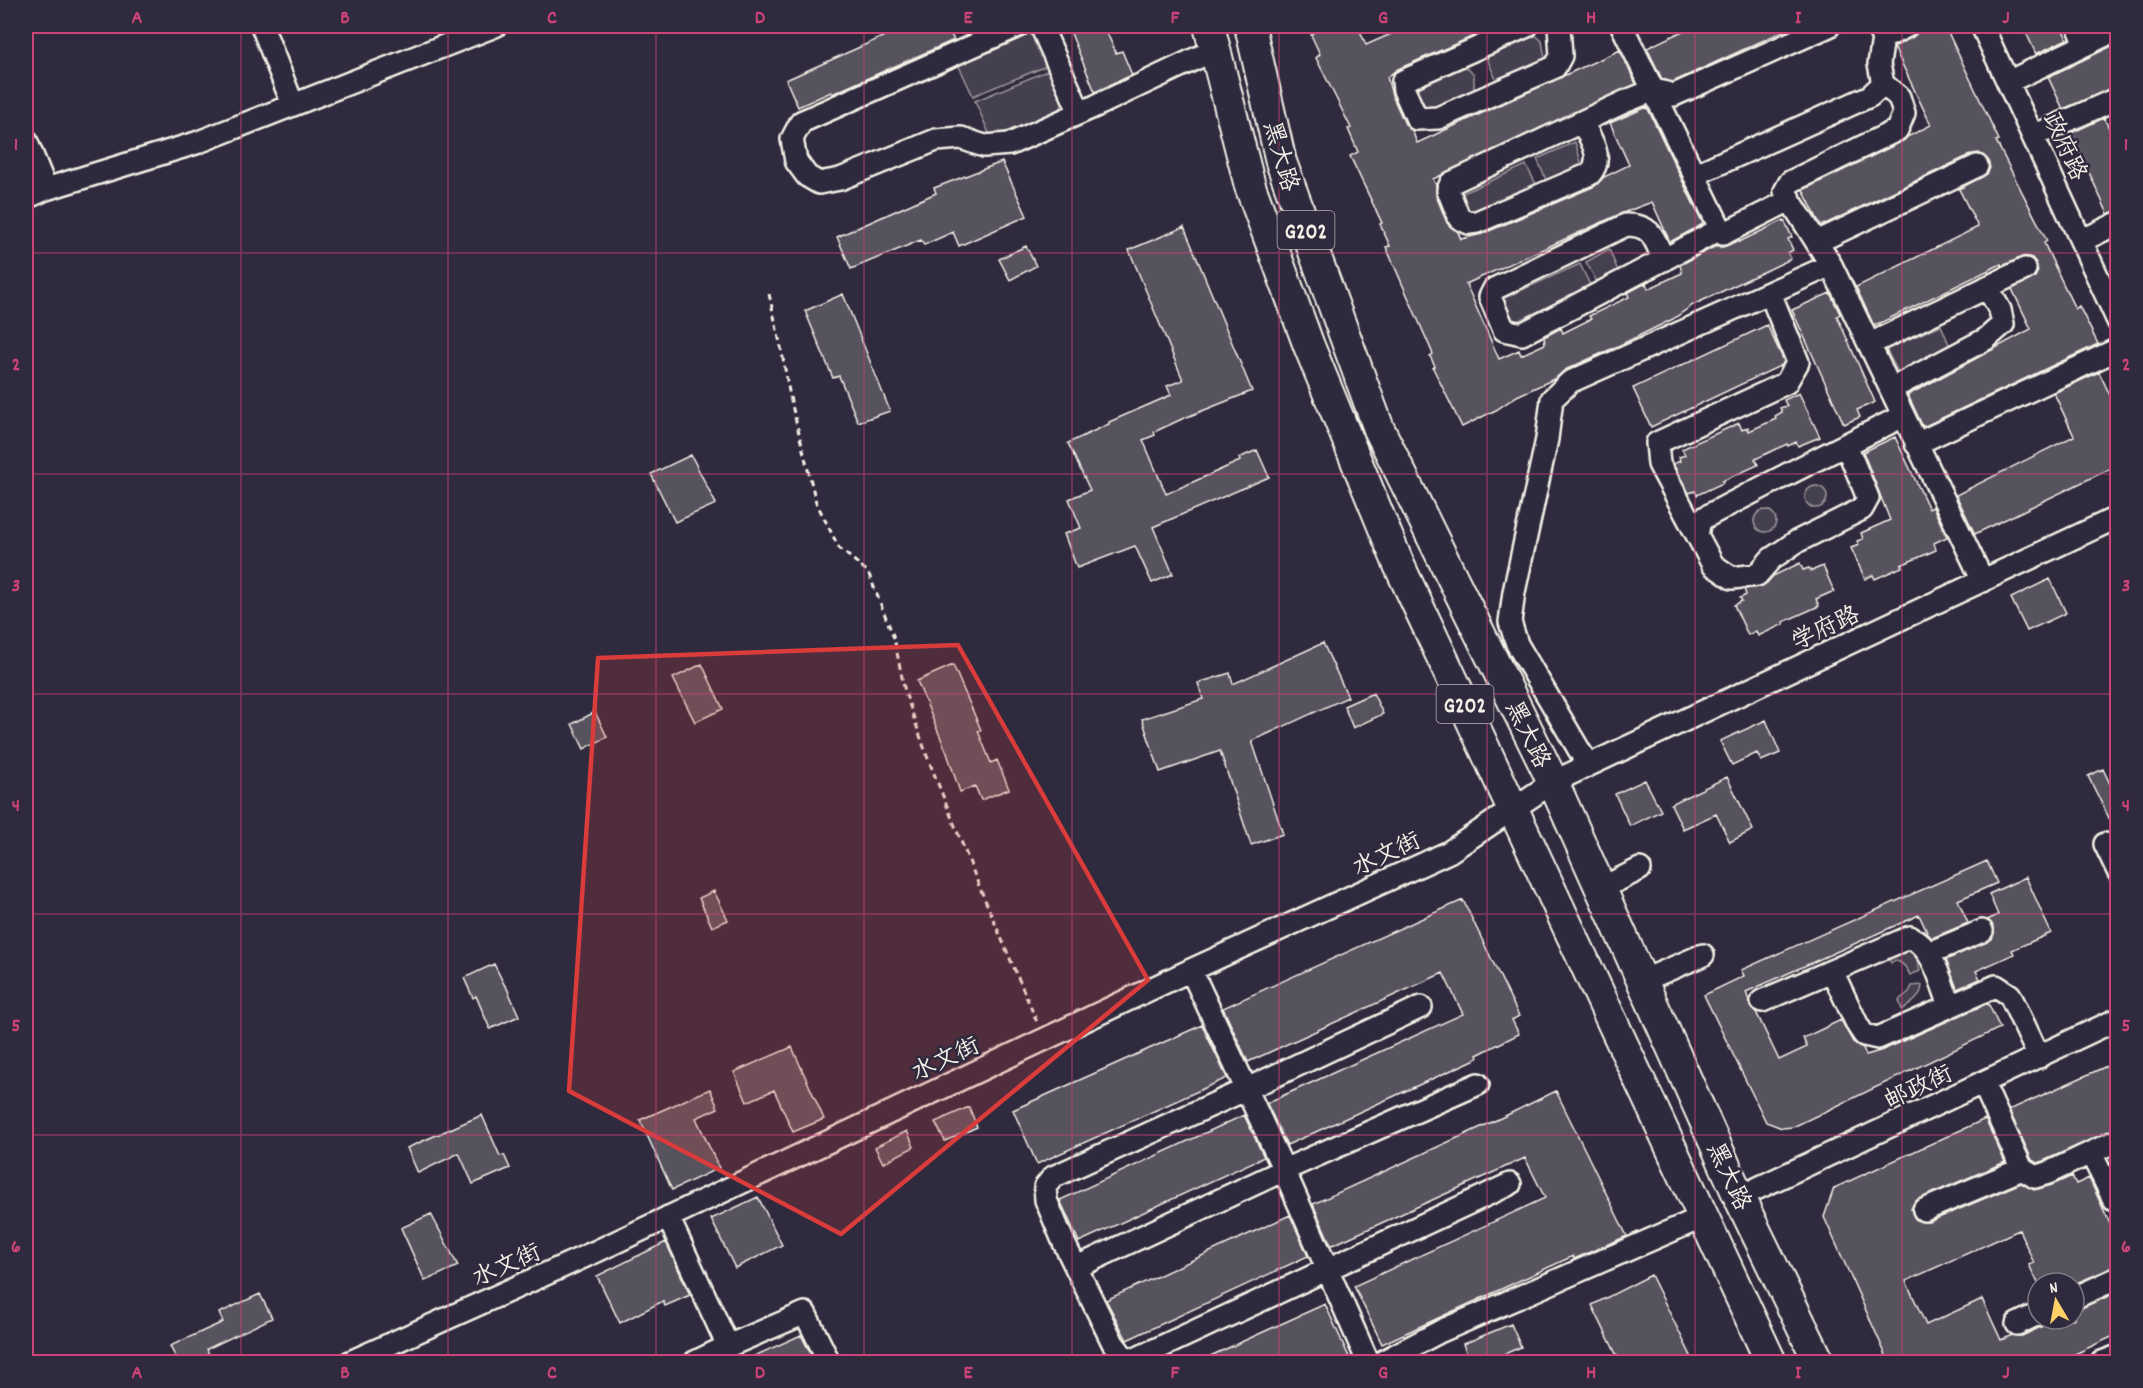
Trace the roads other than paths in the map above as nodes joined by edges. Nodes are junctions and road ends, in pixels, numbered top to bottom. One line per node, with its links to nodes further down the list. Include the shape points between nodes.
1 (262, 26): 21 (street)
2 (495, 26): 13 (street)
3 (1018, 26): 22 (street, via 801,122 792,139 796,161 807,176 819,183 840,179 936,140 961,138 984,146 1010,144)
4 (1041, 26): 22 (street)
5 (1250, 26): 51 (highway, 黑大路 / G202, via 1281,162 1379,429)
6 (1527, 26): 7 (street, via 1404,81 1417,119 1438,118 1555,67 1561,56)
7 (1559, 26)
8 (1622, 26): 19 (street)
9 (1829, 26): 19 (street, via 1674,95)
10 (1907, 26): 14 (street)
11 (1982, 26): 17 (street, 政府路)
12 (2118, 29): 15 (street)
13 (465, 31): 21 (street)
14 (1879, 32): 18 (street)
15 (2082, 35): 17 (street)
16 (1212, 38): 22 (street); 52 (highway, 黑大路 / G202, via 1250,186 1309,346 1400,566)
17 (2008, 82): 24 (street, 政府路)
18 (1883, 84): 27 (street, via 1870,96); 30 (street, via 1899,97 1904,113 1897,130 1790,182 1785,190)
19 (1654, 90): 23 (street); 27 (street)
20 (2118, 98): 24 (street)
21 (293, 105): 28 (street, via 196,143)
22 (1080, 113)
23 (1582, 122): 23 (street, via 1451,183 1448,190 1459,218 1477,222 1590,174 1596,167 1597,151)
24 (2033, 136): 33 (street, 政府路)
25 (26, 140): 28 (street)
26 (1977, 166): 34 (street)
27 (1694, 175): 32 (street)
28 (46, 189): 29 (street)
29 (26, 198)
30 (1790, 200): 32 (street, via 1723,234); 34 (street)
31 (2118, 223): 33 (street)
32 (1720, 229): 35 (street)
33 (2081, 241): 40 (street, 政府路)
34 (1817, 242): 36 (street)
35 (1664, 260): 35 (street, via 1522,334 1504,330 1490,297 1494,289 1626,225 1639,225 1650,231)
36 (1831, 265): 39 (street); 41 (street)
37 (2025, 268): 38 (street)
38 (1987, 287): 41 (street); 43 (street, via 2003,324 1986,339)
39 (1770, 293): 48 (street, via 1798,362 1786,383 1657,443 1659,464); 50 (street, via 1570,382 1552,399 1510,622 1517,644)
40 (2118, 321)
41 (1870, 344): 43 (street)
42 (2118, 349): 45 (street)
43 (1891, 389): 44 (street)
44 (1904, 416): 45 (street); 46 (street)
45 (1916, 444): 49 (street)
46 (1846, 445): 48 (street, via 1700,520); 48 (street, via 1868,498 1862,509 1796,542 1771,559 1757,575 1732,578 1713,565)
47 (2118, 517): 49 (street, 学府路)
48 (1697, 535)
49 (1983, 581): 50 (street, 学府路)
50 (1588, 765): 51 (street, 学府路)
51 (1552, 782): 52 (street, 水文街); 56 (highway, 黑大路 / G202)
52 (1515, 809): 60 (street, 水文街, via 1449,852); 80 (highway, 黑大路 / G202)
53 (2105, 844): 55 (street)
54 (1640, 869): 56 (street)
55 (2118, 871)
56 (1600, 889): 62 (highway, 黑大路 / G202)
57 (1982, 931): 58 (street)
58 (1929, 953): 61 (street, via 1920,942 1910,938); 64 (street)
59 (1703, 956): 62 (street)
60 (1191, 970): 70 (street); 79 (street, 水文街)
61 (1833, 971): 63 (street); 64 (street, via 1864,1035 1878,1038)
62 (1642, 981): 76 (highway, 黑大路 / G202)
63 (1762, 1001)
64 (1950, 1006): 67 (street, via 1996,986 2010,995)
65 (1421, 1007): 70 (street)
66 (2118, 1019): 67 (street, 邮政街)
67 (2039, 1057): 68 (street, 邮政街)
68 (1983, 1083): 73 (street); 76 (street, 邮政街)
69 (1478, 1084): 74 (street)
70 (1247, 1089): 74 (street); 81 (street, via 1053,1177 1045,1187 1046,1200)
71 (2118, 1140): 72 (street)
72 (2091, 1152): 73 (street, via 2035,1177); 77 (street, via 2114,1200)
73 (2022, 1169): 78 (street)
74 (1284, 1170): 81 (street); 82 (street)
75 (1510, 1184): 82 (street)
76 (1739, 1197): 95 (highway, 黑大路 / G202)
77 (2118, 1200)
78 (1924, 1210)
79 (668, 1217): 87 (street); 89 (street, 水文街)
80 (1703, 1217): 93 (street, via 1441,1331); 94 (highway, 黑大路 / G202)
81 (1077, 1268): 82 (street, via 1113,1343 1122,1355 1133,1360)
82 (1328, 1270): 92 (street)
83 (2118, 1278): 84 (street)
84 (2086, 1293)
85 (2026, 1320): 86 (street)
86 (2017, 1324)
87 (728, 1346): 90 (street); 91 (street, via 805,1313)
88 (2118, 1356): 96 (street)
89 (350, 1362)
90 (695, 1362)
91 (828, 1362)
92 (1368, 1362)
93 (1382, 1362)
94 (1771, 1362)
95 (1819, 1362)
96 (2102, 1362)

